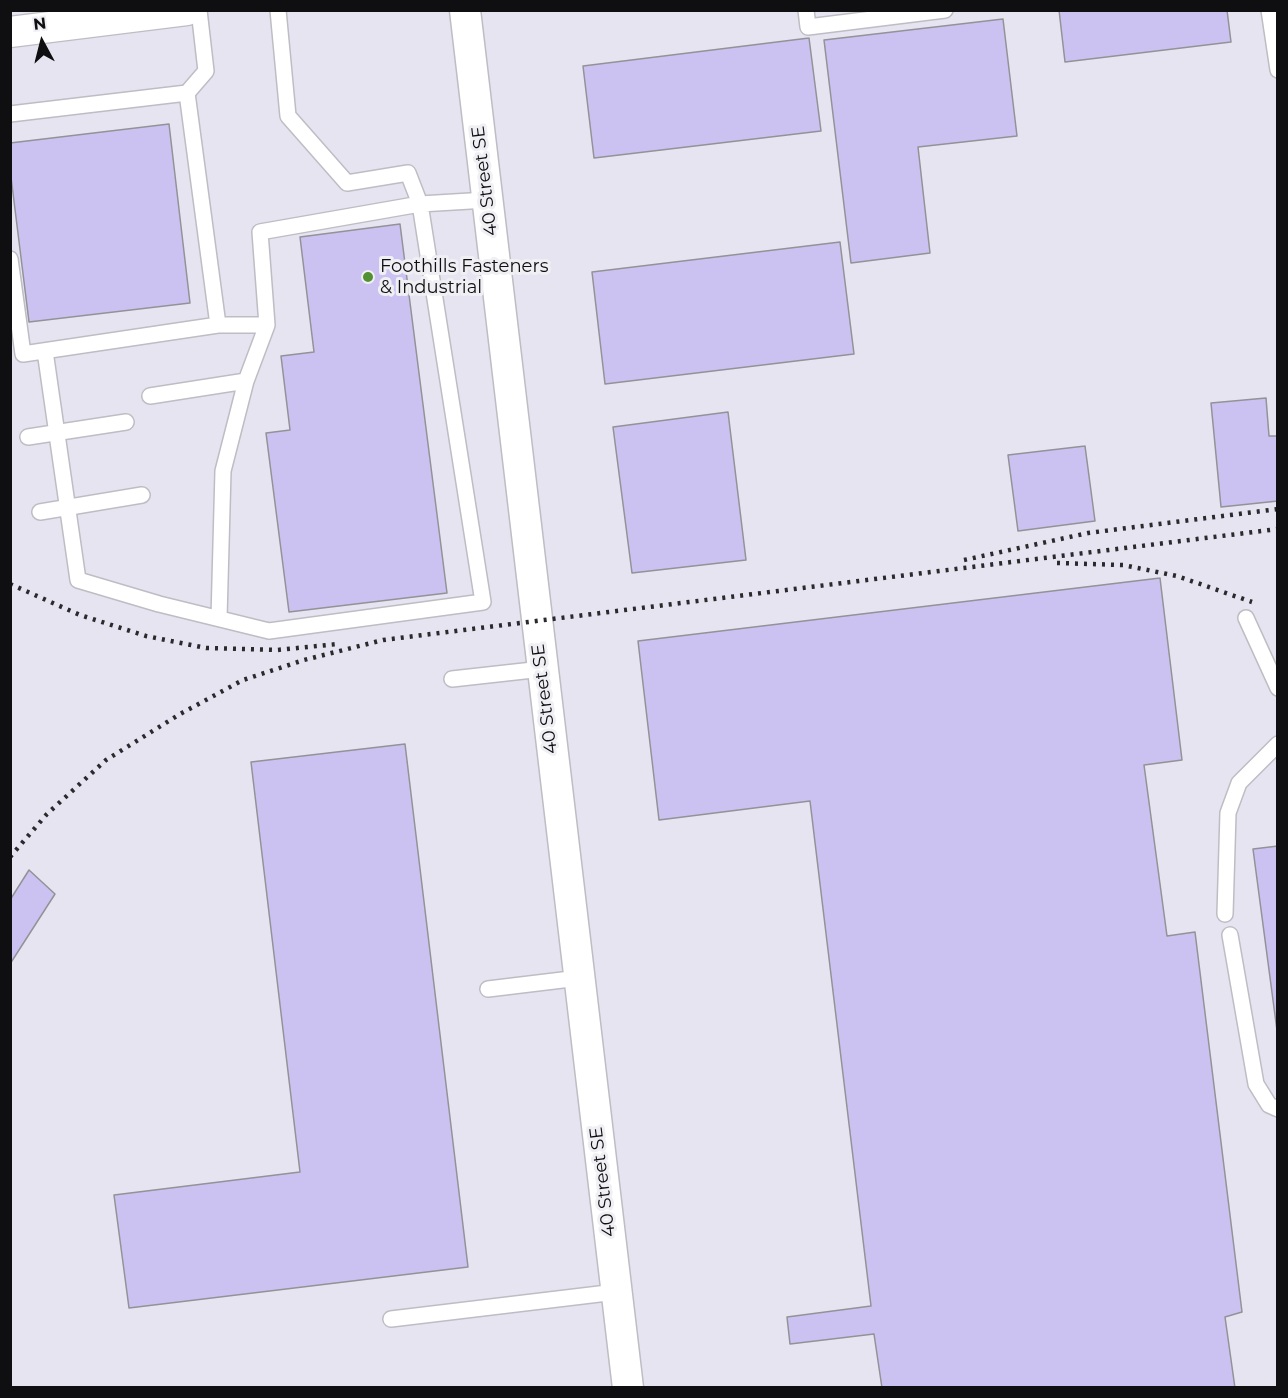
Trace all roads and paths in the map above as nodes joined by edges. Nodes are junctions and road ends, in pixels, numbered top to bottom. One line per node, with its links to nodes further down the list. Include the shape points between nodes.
1 (188, 10): 8 (street)
2 (199, 10): 11 (lane, via 206,71)
3 (279, 10): 14 (lane, via 288,116 347,183 408,173)
4 (465, 10): 13 (street, 40 Street SE)
5 (806, 10): 6 (lane, via 808,27)
6 (945, 10)
7 (1269, 10): 10 (lane)
8 (117, 15): 9 (street)
9 (10, 32)
10 (1278, 70)
11 (187, 93): 12 (lane); 16 (lane)
12 (10, 114)
13 (487, 200): 14 (lane); 29 (street, 40 Street SE)
14 (420, 204): 17 (lane, via 260,232); 27 (lane, via 483,602 269,631)
15 (10, 259): 18 (lane, via 23,354)
16 (218, 325): 17 (lane); 18 (lane)
17 (267, 325): 19 (lane)
18 (45, 351): 22 (lane)
19 (246, 381): 20 (lane); 27 (lane, via 223,471)
20 (150, 396)
21 (126, 422): 22 (lane)
22 (57, 432): 23 (lane); 25 (lane)
23 (28, 437)
24 (142, 495): 25 (lane)
25 (67, 508): 26 (lane); 27 (lane, via 78,580)
26 (40, 513)
27 (219, 618)
28 (1246, 618): 31 (lane)
29 (542, 669): 30 (lane); 35 (street, 40 Street SE)
30 (452, 679)
31 (1278, 688)
32 (1278, 744): 33 (lane, via 1239,783 1228,813)
33 (1226, 914)
34 (1230, 935): 37 (lane, via 1256,1084 1269,1105)
35 (579, 978): 36 (lane); 38 (street, 40 Street SE)
36 (488, 989)
37 (1278, 1109)
38 (616, 1292): 39 (lane); 40 (street, 40 Street SE)
39 (391, 1319)
40 (628, 1388)

